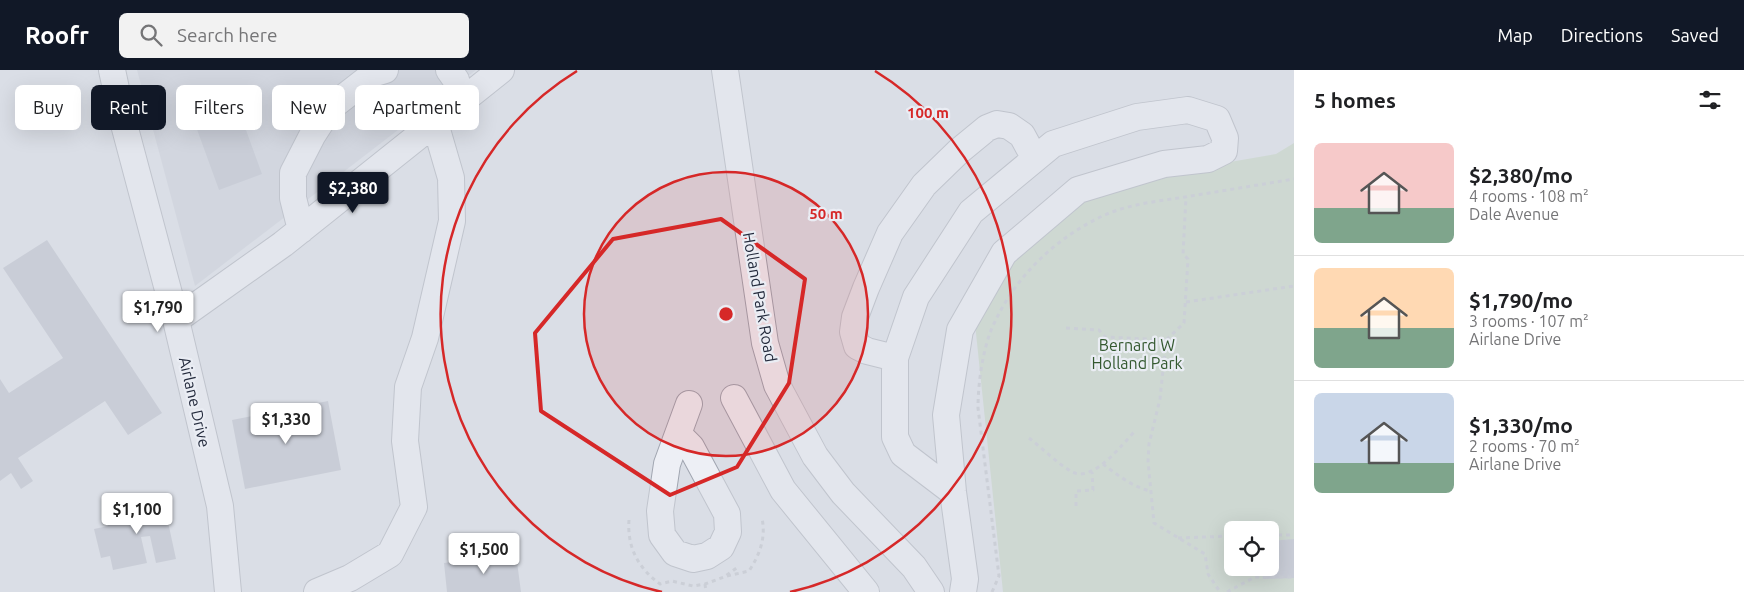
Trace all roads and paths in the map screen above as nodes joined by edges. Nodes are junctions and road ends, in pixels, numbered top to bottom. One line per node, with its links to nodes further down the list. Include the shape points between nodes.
1 (112, 70): 16 (street, Airlane Drive)
2 (385, 70): 13 (street, via 375,73 330,108 312,136 293,173 293,198)
3 (449, 70): 6 (street)
4 (500, 70): 7 (street)
5 (725, 70): 44 (street, Holland Park Road, via 765,343 777,385 815,456 837,486 914,567)
6 (457, 85)
7 (479, 87)
8 (425, 130): 13 (street)
9 (436, 130): 41 (street, via 451,178 452,221 425,338 408,387 404,441 414,507 390,554 350,578)
10 (1035, 159): 19 (street, via 970,212 916,297); 19 (street, via 1022,134 1009,126 997,124 987,128 959,151 924,185 890,234 855,317 853,332 857,346); 28 (street, via 1053,144 1137,117 1188,110 1217,119 1225,138 1224,151 1208,159 1164,164 1078,190 1004,253 960,330 946,415)
11 (1294, 179): 12 (path)
12 (1186, 196): 15 (path, via 1183,254 1188,259); 46 (path, via 1143,203 1108,214 1058,244 1026,273 990,334 978,384 978,408 999,576)
13 (301, 230): 16 (street)
14 (1294, 286): 15 (path)
15 (1186, 302): 18 (path, via 1184,323)
16 (176, 320): 40 (street, Airlane Drive, via 220,506)
17 (1066, 328): 18 (path, via 1099,330 1105,337)
18 (1166, 340): 27 (path, via 1160,399 1149,444)
19 (895, 358): 28 (street, via 895,437 903,454)
20 (734, 398): 43 (street, via 783,490)
21 (690, 404): 23 (street)
22 (1136, 430): 25 (path)
23 (679, 435)
24 (1029, 438): 26 (path, via 1074,473)
25 (1103, 464): 26 (path); 27 (path)
26 (1092, 472): 29 (path, via 1093,490 1076,491)
27 (1151, 491): 35 (path, via 1154,523)
28 (953, 492): 45 (street, via 965,579)
29 (1076, 506)
30 (762, 518): 36 (path, via 765,530 758,558 748,571)
31 (629, 520): 38 (path, via 630,544 643,569 660,584)
32 (1279, 535): 33 (path)
33 (1294, 535)
34 (1224, 536): 35 (path)
35 (1178, 538): 47 (path, via 1205,554 1208,574)
36 (725, 577)
37 (1294, 577): 48 (path, via 1255,577)
38 (672, 581)
39 (705, 584): 42 (path)
40 (228, 592)
41 (317, 592)
42 (706, 592)
43 (866, 592)
44 (931, 592)
45 (963, 592)
46 (992, 592)
47 (1220, 592)
48 (1227, 592)

